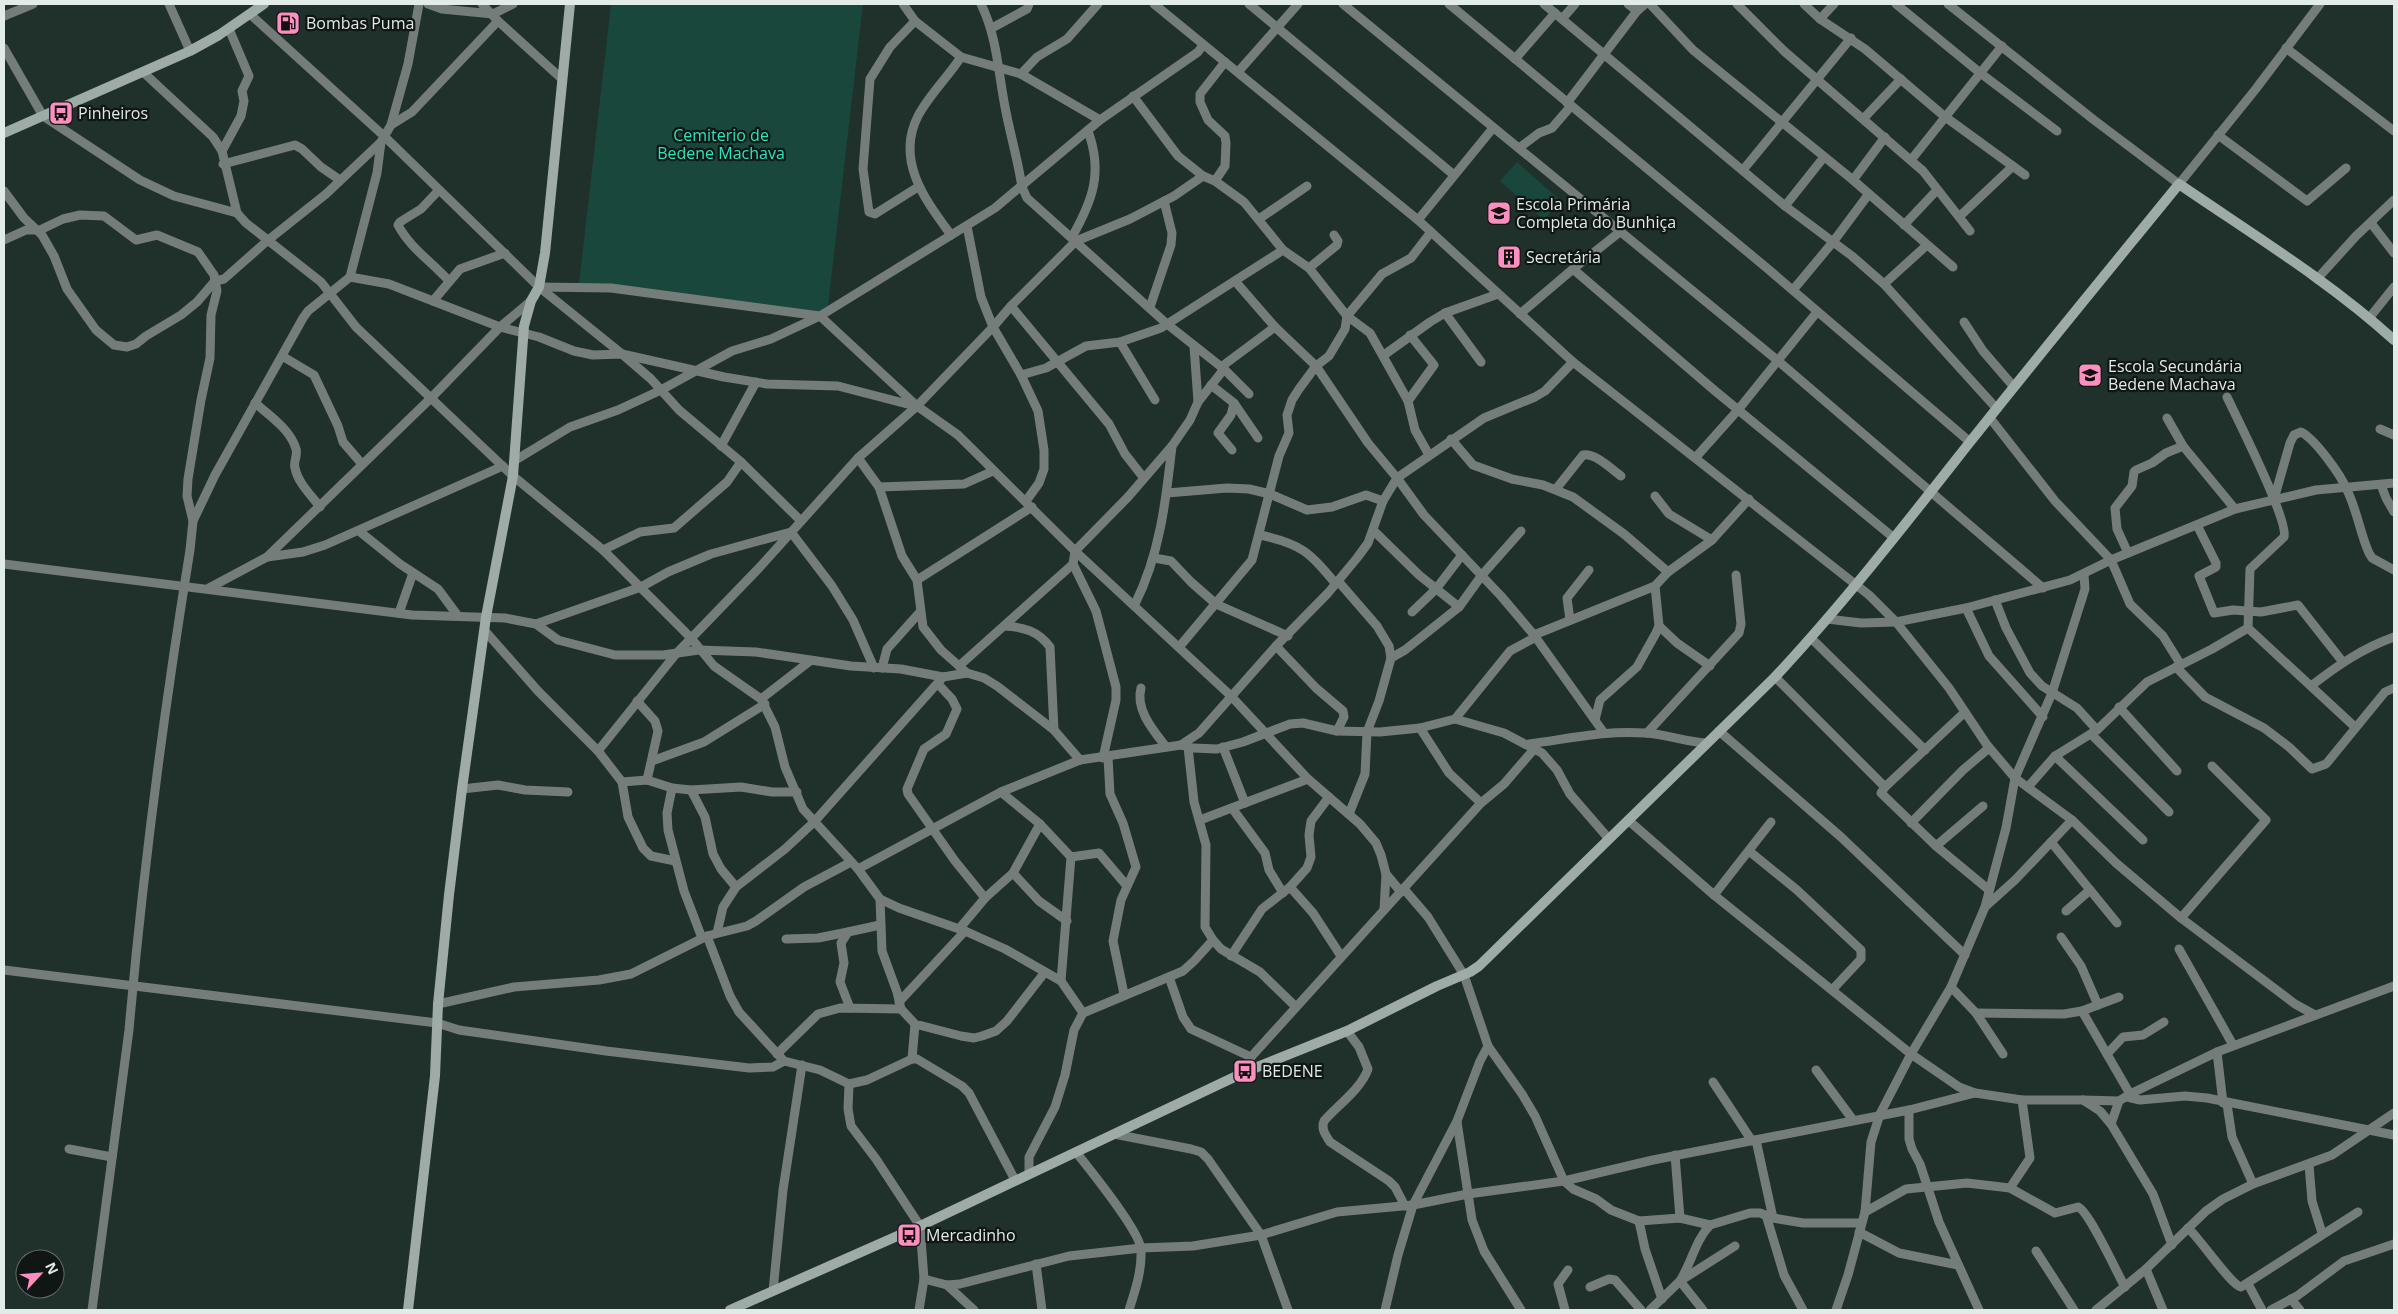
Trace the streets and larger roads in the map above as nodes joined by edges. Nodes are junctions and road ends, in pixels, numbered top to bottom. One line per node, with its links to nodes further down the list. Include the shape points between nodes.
1 (33, 4): 32 (street)
2 (169, 4): 45 (street)
3 (264, 4): 31 (street)
4 (418, 4): 65 (street, via 408,64)
5 (428, 4): 33 (street)
6 (482, 4): 33 (street)
7 (513, 4): 33 (street)
8 (570, 4): 55 (street)
9 (903, 4): 36 (street)
10 (981, 4): 37 (street)
11 (1029, 4): 37 (street, via 1027,9)
12 (1098, 4): 54 (street, via 1067,39 1036,57)
13 (1154, 4): 41 (street)
14 (1249, 4): 38 (street)
15 (1298, 4): 38 (street)
16 (1343, 4): 66 (street)
17 (1449, 4): 48 (street)
18 (1544, 4): 30 (street)
19 (1575, 4): 34 (street)
20 (1628, 4): 29 (street)
21 (1645, 4): 29 (street)
22 (1650, 4): 64 (street, via 1694,50)
23 (1736, 4): 57 (street)
24 (1804, 4): 35 (street)
25 (1834, 4): 35 (street)
26 (1896, 4): 53 (street)
27 (1948, 4): 42 (street)
28 (2320, 4): 44 (street)
29 (1637, 11): 46 (street)
30 (1555, 13): 34 (street); 48 (street)
31 (251, 15): 39 (street); 73 (street)
32 (4, 16)
33 (495, 17): 55 (street); 65 (street, via 412,112)
34 (1562, 19): 46 (street)
35 (1820, 19): 40 (street)
36 (915, 21): 47 (street); 90 (street, via 890,47 870,80 863,170 869,212 875,214)
37 (992, 28): 50 (street)
38 (1278, 28): 52 (street); 82 (street)
39 (229, 29): 45 (street); 75 (street, via 249,76 242,91 244,101 240,116)
40 (1851, 38): 56 (street); 57 (street)
41 (1203, 45): 49 (street); 58 (street, via 1198,52)
42 (2002, 46): 53 (street); 88 (street)
43 (4, 48): 60 (street)
44 (2286, 48): 69 (street); 71 (street)
45 (190, 51): 51 (street)
46 (1604, 55): 59 (street); 81 (street)
47 (961, 57): 50 (street); 90 (street, via 918,116 912,132 909,148)
48 (1515, 59): 59 (street)
49 (1225, 62): 52 (street); 87 (street, via 1200,94 1208,120 1225,136 1225,166)
50 (1000, 69): 54 (street); 91 (street, via 1005,110)
51 (143, 72): 60 (street); 75 (street, via 213,137)
52 (1238, 72): 102 (street)
53 (1979, 72): 61 (street); 68 (street)
54 (1022, 74): 63 (street)
55 (562, 79): 130 (street)
56 (1901, 79): 61 (street); 62 (street)
57 (1818, 80): 62 (street); 64 (street)
58 (1133, 96): 63 (street); 84 (street, via 1178,156)
59 (1569, 105): 74 (street, via 1552,128 1539,133); 131 (street)
60 (43, 116): 70 (street); 99 (street, via 140,180 174,196)
61 (1944, 116): 77 (street); 79 (street)
62 (1864, 118): 72 (street)
63 (1100, 120): 67 (street)
64 (1782, 122): 76 (street); 81 (street)
65 (392, 125): 73 (street)
66 (1493, 128): 74 (street); 82 (street)
67 (1088, 131): 91 (street); 112 (street, via 1095,150 1095,183)
68 (2057, 131)
69 (2394, 131)
70 (4, 134)
71 (2218, 134): 80 (street, via 2307,201); 88 (street)
72 (1885, 138): 77 (street); 86 (street)
73 (383, 139): 85 (street); 92 (street); 123 (street)
74 (1520, 148): 107 (street)
75 (222, 151): 78 (street)
76 (1824, 157): 86 (street); 98 (street)
77 (1911, 160): 93 (street)
78 (223, 164): 85 (street, via 295,145); 99 (street)
79 (2013, 166): 83 (street); 100 (street)
80 (2346, 168)
81 (1743, 170): 98 (street)
82 (1454, 175): 102 (street)
83 (2025, 175)
84 (1203, 176): 87 (street); 97 (street)
85 (340, 180): 114 (street)
86 (1852, 180): 95 (street)
87 (1216, 181): 101 (street, via 1244,202)
88 (2179, 184): 124 (street); 167 (street)
89 (1308, 186): 101 (street)
90 (918, 187): 111 (street)
91 (1022, 187): 105 (street); 112 (street, via 1027,198)
92 (439, 190): 118 (street); 125 (street, via 398,226 415,249)
93 (1937, 190): 100 (street); 104 (street)
94 (4, 191): 106 (street)
95 (1868, 195): 104 (street); 115 (street)
96 (2394, 200): 103 (street)
97 (1164, 201): 112 (street, via 1130,219); 137 (street, via 1172,233 1171,245)
98 (1785, 206): 115 (street)
99 (237, 213): 114 (street)
100 (1960, 216): 108 (street)
101 (1259, 219): 117 (street)
102 (1418, 220): 109 (street)
103 (2371, 223): 119 (street); 124 (street)
104 (1904, 225): 116 (street)
105 (967, 226): 111 (street); 147 (street, via 981,298)
106 (35, 230): 113 (street, via 26,230); 127 (street, via 80,215 104,216 136,240 157,235 198,252); 127 (street, via 49,246 66,289 96,330 114,345 126,347 136,344 186,311)
107 (1621, 231): 122 (street); 157 (street)
108 (1970, 231)
109 (1431, 232): 133 (street); 142 (street, via 1411,258 1382,274)
110 (1334, 235): 121 (street, via 1337,245)
111 (951, 236): 141 (street)
112 (1074, 239): 136 (street); 137 (street)
113 (4, 240)
114 (267, 241): 127 (street, via 224,279); 132 (street)
115 (1833, 242): 128 (street); 131 (street)
116 (1927, 245): 120 (street); 128 (street)
117 (1283, 250): 121 (street); 126 (street)
118 (505, 253): 125 (street, via 460,269); 130 (street)
119 (2394, 253)
120 (1953, 266)
121 (1309, 268): 142 (street)
122 (1573, 269): 140 (street); 178 (street)
123 (350, 277): 132 (street); 134 (street, via 389,284)
124 (2317, 279): 143 (street)
125 (450, 280): 134 (street)
126 (1235, 280): 145 (street); 148 (street)
127 (215, 281): 218 (street, via 217,291 211,315 210,358 188,479 187,496)
128 (1884, 284): 179 (street, via 1942,341)
129 (2394, 287): 143 (street)
130 (539, 288): 135 (street); 141 (street, via 611,288); 154 (street)
131 (1793, 290): 138 (street)
132 (331, 293): 156 (street, via 308,311); 171 (street, via 356,327)
133 (1498, 294): 139 (street); 140 (street)
134 (433, 301): 146 (street)
135 (531, 301): 146 (street); 149 (street)
136 (1011, 306): 147 (street); 158 (street)
137 (1150, 307): 145 (street)
138 (1817, 312): 157 (street); 185 (street)
139 (1445, 313): 150 (street); 159 (street)
140 (1520, 314): 160 (street)
141 (820, 316): 163 (street, via 771,339 732,351); 177 (street)
142 (1347, 316): 155 (street, via 1370,333); 161 (street, via 1346,329 1339,341 1329,356)
143 (2370, 318): 151 (street)
144 (1964, 322): 167 (street)
145 (1167, 324): 152 (street); 153 (street)
146 (500, 327): 149 (street); 171 (street)
147 (994, 327): 164 (street); 177 (street)
148 (1275, 327): 161 (street); 162 (street)
149 (523, 333): 154 (street, via 592,355); 193 (street)
150 (1410, 336): 155 (street); 173 (street, via 1434,365)
151 (2394, 340)
152 (1120, 342): 158 (street, via 1086,346); 172 (street)
153 (1194, 346): 162 (street); 174 (street)
154 (622, 354): 163 (street); 168 (street)
155 (1384, 355): 173 (street)
156 (282, 356): 175 (street); 195 (street, via 314,375 343,442)
157 (1777, 360): 178 (street); 208 (street)
158 (1058, 362): 164 (street); 200 (street, via 1109,424 1125,454)
159 (1481, 362)
160 (1573, 362): 184 (street, via 1555,382 1535,397 1484,418); 191 (street)
161 (1316, 366): 201 (street, via 1368,443); 209 (street, via 1292,400 1287,415 1289,433 1279,456)
162 (1223, 368): 166 (street); 169 (street)
163 (696, 370): 165 (street); 168 (street)
164 (1021, 375): 214 (street, via 1038,411 1044,450 1044,470)
165 (756, 382): 177 (street, via 838,386); 186 (street)
166 (1211, 385): 174 (street); 176 (street)
167 (2014, 387): 179 (street)
168 (661, 390): 186 (street); 193 (street, via 570,427)
169 (1249, 394)
170 (2227, 397): 212 (street)
171 (431, 398): 195 (street); 196 (street)
172 (1154, 400)
173 (1408, 400): 190 (street, via 1415,430)
174 (1198, 402): 187 (street)
175 (255, 403): 215 (street, via 291,439 296,448 295,470); 218 (street)
176 (1234, 403): 183 (street); 189 (street, via 1231,416 1218,433)
177 (917, 406): 192 (street); 197 (street, via 958,435)
178 (1738, 410): 191 (street); 226 (street)
179 (1994, 413): 185 (street); 234 (street, via 2055,501)
180 (2167, 418): 188 (street)
181 (2380, 429): 182 (street)
182 (2394, 435)
183 (1258, 438)
184 (1452, 439): 190 (street); 205 (street, via 1473,465 1512,479)
185 (1970, 442): 208 (street)
186 (721, 446): 194 (street)
187 (1172, 446): 200 (street); 207 (street)
188 (2183, 446): 216 (street); 230 (street, via 2136,470 2132,486 2115,508 2117,529)
189 (1232, 450)
190 (1429, 455): 201 (street)
191 (1696, 457): 211 (street)
192 (858, 458): 204 (street); 219 (street)
193 (514, 461): 198 (street)
194 (741, 462): 219 (street); 228 (street, via 727,482 674,528 640,532)
195 (362, 464): 215 (street)
196 (503, 466): 198 (street); 222 (street)
197 (993, 471): 204 (street, via 964,484); 214 (street)
198 (513, 476): 228 (street); 263 (street)
199 (1621, 476): 205 (street, via 1587,454)
200 (1143, 477): 229 (street, via 1123,503)
201 (1397, 478): 213 (street); 231 (street, via 1424,516)
202 (2394, 483): 203 (street)
203 (2381, 485): 206 (street); 217 (street)
204 (879, 487): 244 (street, via 902,556)
205 (1556, 489): 239 (street, via 1618,529)
206 (2347, 489): 212 (street, via 2316,490); 212 (street, via 2314,441 2301,432 2294,435 2290,443); 238 (street, via 2369,553)
207 (1167, 493): 209 (street, via 1227,488); 233 (street)
208 (1931, 493): 226 (street); 251 (street)
209 (1270, 494): 213 (street, via 1306,510 1366,495); 225 (street)
210 (1656, 496): 227 (street, via 1669,514)
211 (1749, 499): 227 (street); 246 (street)
212 (2274, 499): 216 (street); 258 (street, via 2285,534 2250,569)
213 (1383, 501): 221 (street)
214 (1029, 504): 229 (street); 244 (street)
215 (320, 507): 232 (street)
216 (2235, 509): 220 (street)
217 (2394, 512)
218 (193, 521): 247 (street)
219 (801, 521): 224 (street)
220 (2197, 525): 230 (street); 258 (street, via 2216,563 2216,567 2199,576 2213,611)
221 (1373, 530): 245 (street, via 1365,547); 252 (street)
222 (360, 531): 232 (street, via 303,552); 240 (street)
223 (1521, 531): 242 (street)
224 (791, 532): 249 (street, via 711,554); 275 (street); 287 (street, via 832,586)
225 (1260, 535): 245 (street, via 1284,540 1310,554); 255 (street, via 1252,560)
226 (1894, 538): 246 (street)
227 (1712, 540): 239 (street)
228 (603, 550): 249 (street)
229 (1076, 551): 236 (street); 254 (street)
230 (2128, 553): 234 (street)
231 (1462, 555): 242 (street); 252 (street)
232 (267, 556): 250 (street)
233 (1154, 558): 254 (street); 255 (street, via 1171,561)
234 (2111, 560): 241 (street); 286 (street, via 2130,604 2163,636)
235 (4, 564): 247 (street)
236 (1073, 564): 268 (street); 322 (street, via 1096,611 1116,687)
237 (1589, 570): 265 (street, via 1567,598)
238 (2394, 570)
239 (1668, 572): 248 (street)
240 (413, 573): 261 (street); 262 (street, via 438,589)
241 (2084, 574): 251 (street); 294 (street, via 2085,589)
242 (1482, 575): 256 (street); 273 (street)
243 (1736, 575): 285 (street, via 1740,629)
244 (916, 580): 259 (street)
245 (1337, 582): 272 (street); 281 (street, via 1377,626 1389,646)
246 (1855, 584): 264 (street); 266 (street)
247 (184, 585): 250 (street); 397 (street, via 154,794)
248 (1655, 586): 265 (street); 269 (street)
249 (641, 587): 267 (street); 275 (street)
250 (208, 588): 261 (street)
251 (2043, 588): 253 (street)
252 (1436, 589): 256 (street); 260 (street)
253 (1995, 600): 257 (street); 294 (street, via 2030,673)
254 (1134, 604): 277 (street)
255 (1216, 604): 272 (street); 277 (street)
256 (1459, 607): 281 (street)
257 (1966, 608): 266 (street); 300 (street, via 1989,656)
258 (2250, 611): 270 (street); 283 (street, via 2298,605)
259 (920, 612): 284 (street, via 923,627 932,640); 287 (street, via 887,648)
260 (1412, 612)
261 (398, 613): 262 (street)
262 (458, 616): 263 (street)
263 (486, 617): 267 (street); 271 (street)
264 (1827, 619): 266 (street, via 1861,623); 276 (street)
265 (1570, 620): 273 (street)
266 (1896, 622): 299 (street)
267 (536, 624): 280 (street, via 558,640 615,655)
268 (1004, 626): 284 (street); 305 (street, via 1033,631 1050,647)
269 (1659, 626): 285 (street); 302 (street, via 1637,666 1600,700)
270 (2248, 628): 286 (street); 291 (street)
271 (485, 631): 320 (street); 334 (street)
272 (1288, 636): 278 (street)
273 (1536, 636): 301 (street, via 1507,654); 302 (street)
274 (2394, 637): 283 (street)
275 (691, 638): 279 (street); 280 (street)
276 (1811, 638): 289 (street); 319 (street)
277 (1180, 646): 295 (street)
278 (1276, 646): 295 (street); 306 (street, via 1343,711 1344,717)
279 (699, 650): 280 (street); 282 (street, via 756,652); 297 (street, via 714,666)
280 (675, 655): 296 (street)
281 (1391, 658): 308 (street)
282 (810, 661): 287 (street); 297 (street)
283 (2342, 661): 291 (street)
284 (959, 666): 288 (street)
285 (1710, 666): 311 (street)
286 (2178, 666): 298 (street, via 2147,682); 303 (street, via 2205,697 2264,728 2309,768 2326,764)
287 (878, 668): 290 (street)
288 (967, 673): 290 (street); 305 (street, via 997,686)
289 (1775, 677): 307 (street); 331 (street)
290 (940, 680): 349 (street); 353 (street, via 956,709 946,734 924,749 907,789 911,801)
291 (2311, 686): 303 (street)
292 (1141, 688): 316 (street, via 1142,709)
293 (2394, 688): 303 (street, via 2385,692)
294 (2052, 692): 300 (street); 309 (street, via 2077,708)
295 (1231, 696): 312 (street); 314 (street)
296 (638, 701): 320 (street); 324 (street, via 658,726)
297 (763, 701): 324 (street, via 704,742); 337 (street)
298 (2119, 707): 309 (street); 326 (street)
299 (1965, 712): 318 (street); 319 (street)
300 (2043, 717): 327 (street)
301 (1456, 719): 304 (street); 315 (street, via 1504,733)
302 (1595, 720): 310 (street)
303 (2356, 727)
304 (1420, 728): 308 (street); 341 (street, via 1449,773)
305 (1054, 730): 323 (street)
306 (1337, 731): 308 (street); 312 (street, via 1303,723 1290,724)
307 (1720, 731): 313 (street); 389 (street, via 1841,837)
308 (1367, 732): 345 (street, via 1366,774)
309 (2094, 732): 321 (street); 344 (street)
310 (1604, 733): 311 (street); 315 (street)
311 (1647, 733): 313 (street)
312 (1265, 734): 317 (street); 328 (street)
313 (1706, 743): 347 (street)
314 (1185, 746): 316 (street); 317 (street, via 1202,749); 346 (street)
315 (1532, 746): 341 (street, via 1504,784); 354 (street, via 1551,762 1570,794)
316 (1166, 747): 322 (street)
317 (1223, 747): 340 (street)
318 (1989, 748): 327 (street); 351 (street)
319 (1925, 750): 331 (street)
320 (598, 752): 330 (street)
321 (2055, 756): 332 (street); 355 (street)
322 (1105, 757): 323 (street); 365 (street, via 1110,794 1135,862 1135,872)
323 (1080, 760): 338 (street)
324 (652, 761): 329 (street)
325 (2212, 766): 377 (street, via 2266,820)
326 (2177, 771)
327 (2015, 778): 332 (street); 368 (street, via 2006,828)
328 (1308, 779): 339 (street); 340 (street)
329 (647, 780): 330 (street); 333 (street)
330 (622, 782): 360 (street, via 628,817 643,848 651,856)
331 (1885, 787): 351 (street, via 1884,797)
332 (2028, 787): 348 (street)
333 (672, 788): 335 (street); 360 (street, via 667,813)
334 (462, 789): 336 (street, via 498,786); 403 (street)
335 (691, 790): 337 (street, via 740,787); 366 (street, via 705,816 713,854)
336 (568, 792)
337 (797, 792): 349 (street, via 803,808)
338 (1001, 792): 352 (street); 353 (street)
339 (1329, 797): 345 (street); 367 (street, via 1311,821 1310,861)
340 (1245, 803): 343 (street)
341 (1481, 803): 370 (street)
342 (1983, 806): 357 (street)
343 (1232, 808): 346 (street); 367 (street, via 1265,853 1269,870)
344 (2169, 812)
345 (1350, 814): 364 (street, via 1376,843)
346 (1200, 820): 387 (street, via 1206,845 1205,927)
347 (1628, 820): 354 (street); 371 (street)
348 (2072, 820): 356 (street); 377 (street)
349 (814, 822): 361 (street); 366 (street)
350 (1771, 822): 358 (street)
351 (1910, 823): 357 (street)
352 (1040, 824): 359 (street); 363 (street)
353 (934, 829): 362 (street); 372 (street)
354 (1609, 839): 394 (street, via 1479,966)
355 (2143, 840)
356 (2051, 842): 369 (street); 374 (street)
357 (1936, 846): 368 (street)
358 (1749, 851): 371 (street); 400 (street, via 1797,890 1861,950 1860,960)
359 (1071, 857): 365 (street, via 1099,853); 378 (street)
360 (676, 861): 384 (street)
361 (851, 862): 362 (street); 383 (street, via 804,887 756,921)
362 (858, 869): 373 (street)
363 (1012, 872): 372 (street); 378 (street, via 1039,901)
364 (1386, 874): 370 (street); 375 (street)
365 (1127, 886): 401 (street, via 1113,941)
366 (736, 887): 383 (street, via 723,907)
367 (1286, 890): 390 (street, via 1262,909); 391 (street, via 1313,913)
368 (1989, 890): 374 (street)
369 (2090, 890): 376 (street); 379 (street)
370 (1402, 891): 375 (street); 394 (street, via 1428,917)
371 (1714, 895): 400 (street)
372 (985, 898): 381 (street)
373 (880, 899): 380 (street); 381 (street)
374 (1985, 907): 389 (street)
375 (1384, 910): 391 (street)
376 (2066, 911)
377 (2181, 918): 411 (street, via 2295,1004)
378 (1067, 921): 396 (street)
379 (2117, 923)
380 (880, 925): 382 (street); 404 (street, via 882,951)
381 (962, 930): 393 (street); 404 (street)
382 (848, 932): 386 (street, via 818,938); 407 (street, via 841,943 844,963 840,982)
383 (717, 933): 384 (street)
384 (704, 937): 403 (street, via 630,974 599,980 514,987); 423 (street, via 739,1012)
385 (2061, 938): 405 (street, via 2081,966)
386 (786, 939)
387 (1213, 940): 390 (street); 395 (street, via 1194,961)
388 (2179, 949): 417 (street)
389 (1965, 955): 399 (street)
390 (1230, 956): 406 (street, via 1260,972)
391 (1341, 956): 406 (street)
392 (4, 970): 397 (street)
393 (1045, 972): 396 (street); 414 (street, via 996,1031 982,1036 962,1036)
394 (1464, 975): 415 (street); 416 (street)
395 (1169, 977): 401 (street); 422 (street, via 1183,1018 1191,1029)
396 (1061, 981): 409 (street)
397 (132, 984): 413 (street); 448 (street)
398 (2394, 986): 411 (street)
399 (1951, 987): 410 (street); 419 (street)
400 (1832, 990): 419 (street)
401 (1124, 994): 409 (street)
402 (2119, 997): 405 (street)
403 (438, 1004): 413 (street)
404 (900, 1006): 407 (street); 414 (street)
405 (2098, 1006): 408 (street)
406 (1296, 1007): 422 (street)
407 (850, 1008): 423 (street, via 818,1014)
408 (2082, 1012): 410 (street); 421 (street)
409 (1083, 1013): 450 (street, via 1074,1030 1055,1107 1029,1157)
410 (1976, 1013): 420 (street)
411 (2315, 1015): 417 (street)
412 (2164, 1022): 421 (street, via 2143,1035 2124,1037)
413 (437, 1023): 423 (street, via 459,1030 606,1052 749,1068 773,1067); 489 (street, via 435,1076)
414 (915, 1024): 424 (street)
415 (1347, 1031): 427 (street); 457 (street, via 1359,1047 1368,1069 1360,1083 1324,1121 1324,1134 1330,1142 1389,1181)
416 (1488, 1046): 439 (street); 452 (street, via 1535,1116)
417 (2234, 1046): 418 (street)
418 (2217, 1052): 431 (street); 434 (street)
419 (1911, 1054): 430 (street, via 1959,1087); 437 (street)
420 (2003, 1054)
421 (2107, 1054): 431 (street)
422 (1251, 1057): 427 (street)
423 (781, 1058): 425 (street)
424 (912, 1060): 429 (street, via 867,1080); 451 (street, via 924,1062 969,1093)
425 (802, 1065): 429 (street); 484 (street, via 783,1190)
426 (1816, 1070): 438 (street)
427 (1245, 1072): 442 (street)
428 (1713, 1082): 444 (street)
429 (849, 1084): 464 (street, via 851,1126)
430 (1975, 1093): 432 (street); 435 (street)
431 (2125, 1097): 433 (street); 434 (street, via 2140,1100 2185,1096); 440 (street)
432 (2022, 1100): 433 (street); 455 (street, via 2030,1158)
433 (2083, 1100): 440 (street)
434 (2225, 1103): 441 (street); 453 (street, via 2232,1137)
435 (1909, 1110): 437 (street); 454 (street, via 1909,1139)
436 (2394, 1113): 441 (street)
437 (1880, 1114): 438 (street); 458 (street, via 1871,1142)
438 (1853, 1120): 444 (street)
439 (1457, 1121): 456 (street); 457 (street)
440 (2112, 1124): 470 (street, via 2153,1194)
441 (2370, 1131): 443 (street); 449 (street)
442 (1114, 1134): 446 (street); 468 (street, via 1201,1152)
443 (2394, 1134)
444 (1754, 1140): 447 (street); 460 (street)
445 (69, 1149): 448 (street)
446 (1076, 1152): 450 (street); 472 (street, via 1116,1204)
447 (1675, 1155): 452 (street); 461 (street)
448 (112, 1157): 488 (street)
449 (2309, 1165): 453 (street); 467 (street, via 2312,1201)
450 (1029, 1173): 451 (street)
451 (1015, 1180): 464 (street)
452 (1564, 1180): 456 (street); 462 (street, via 1573,1189 1611,1210)
453 (2253, 1184): 466 (street, via 2223,1199)
454 (1927, 1188): 455 (street, via 1967,1183); 458 (street, via 1906,1189); 475 (street)
455 (2010, 1188): 483 (street, via 2055,1213 2081,1208)
456 (1468, 1194): 457 (street); 497 (street, via 1472,1220 1484,1251)
457 (1409, 1206): 468 (street, via 1337,1212); 496 (street)
458 (1865, 1212): 465 (street)
459 (2358, 1212): 467 (street)
460 (1769, 1216): 463 (street, via 1750,1213); 465 (street, via 1803,1223); 502 (street, via 1784,1275)
461 (1680, 1218): 462 (street); 463 (street)
462 (1639, 1221): 485 (street)
463 (1710, 1225): 479 (street, via 1701,1234 1690,1265)
464 (920, 1226): 478 (street); 484 (street)
465 (1860, 1227): 475 (street, via 1899,1253); 503 (street)
466 (2188, 1228): 470 (street); 480 (street, via 2232,1283 2241,1287)
467 (2322, 1233): 480 (street)
468 (1261, 1235): 472 (street, via 1193,1246); 495 (street)
469 (2394, 1244): 486 (street, via 2344,1262)
470 (2172, 1245): 476 (street)
471 (1735, 1246): 479 (street)
472 (1142, 1248): 474 (street, via 1069,1256); 494 (street, via 1140,1273)
473 (2036, 1251): 505 (street)
474 (1036, 1264): 481 (street, via 982,1280); 493 (street)
475 (1958, 1265): 504 (street)
476 (2146, 1269): 483 (street); 507 (street)
477 (1568, 1270): 498 (street, via 1558,1284)
478 (924, 1279): 481 (street); 487 (street)
479 (1680, 1281): 485 (street); 501 (street)
480 (2248, 1284): 508 (street)
481 (947, 1285): 492 (street)
482 (1590, 1287): 499 (street, via 1609,1279 1615,1280)
483 (2125, 1287): 506 (street)
484 (773, 1291): 490 (street)
485 (1662, 1299): 500 (street)
486 (2290, 1299): 509 (street); 510 (street)
487 (920, 1306): 491 (street)
488 (92, 1310)
489 (408, 1310)
490 (730, 1310)
491 (926, 1310)
492 (974, 1310)
493 (1042, 1310)
494 (1129, 1310)
495 (1288, 1310)
496 (1385, 1310)
497 (1521, 1310)
498 (1565, 1310)
499 (1641, 1310)
500 (1650, 1310)
501 (1703, 1310)
502 (1803, 1310)
503 (1836, 1310)
504 (1979, 1310)
505 (2074, 1310)
506 (2096, 1310)
507 (2163, 1310)
508 (2262, 1310)
509 (2271, 1310)
510 (2300, 1310)

